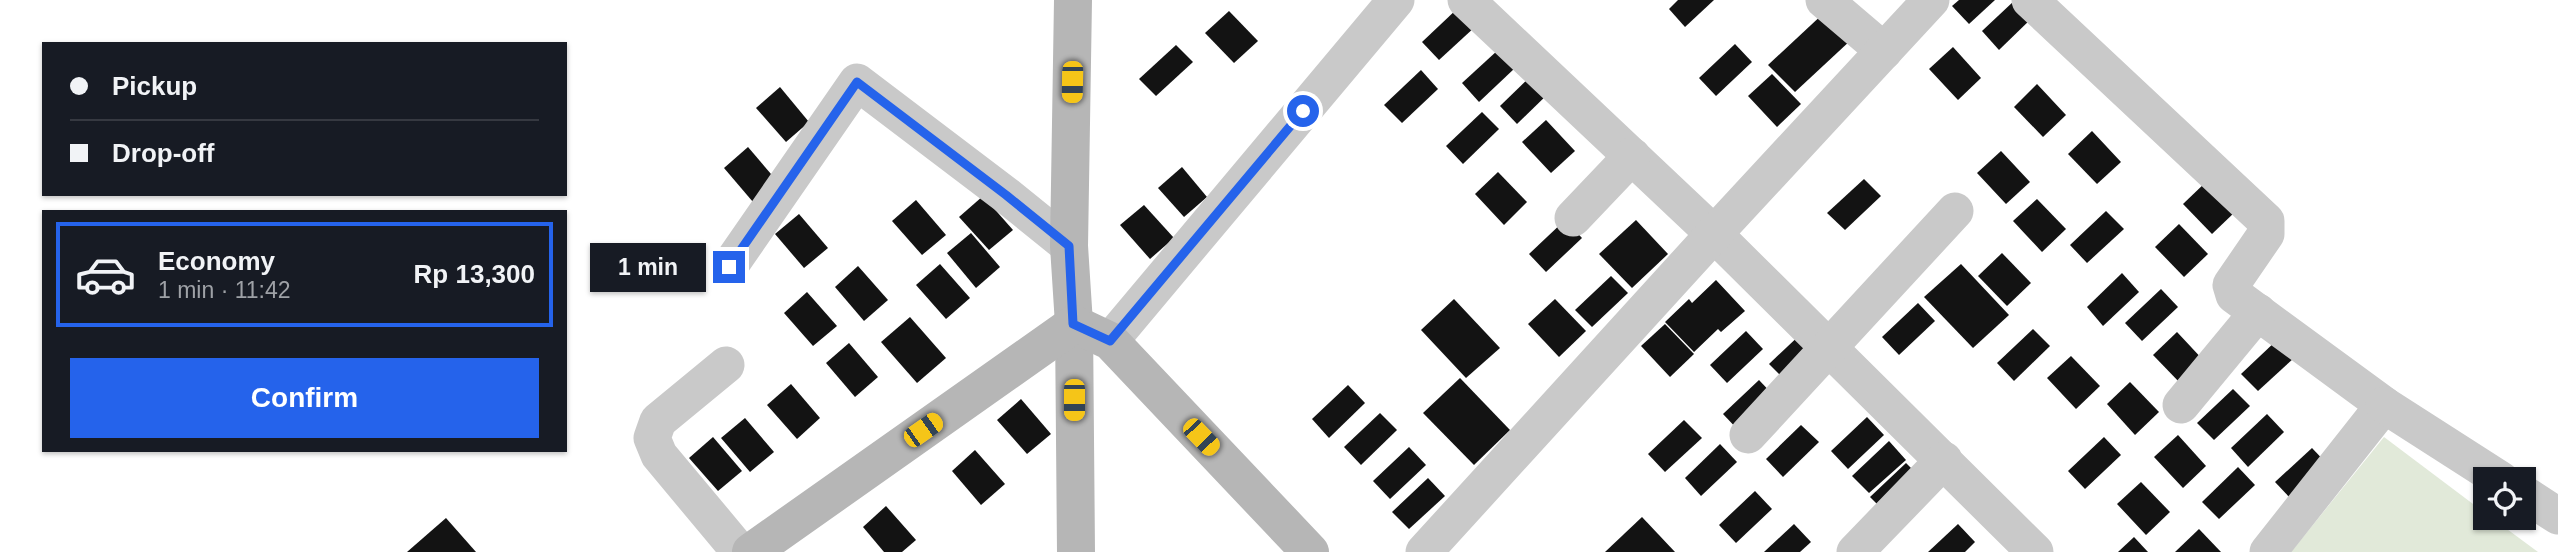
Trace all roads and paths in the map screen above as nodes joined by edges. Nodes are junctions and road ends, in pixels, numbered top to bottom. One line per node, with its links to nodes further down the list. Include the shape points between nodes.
1 (1073, 0): 12 (street)
2 (1466, 0): 8 (street)
3 (1824, 0): 7 (street)
4 (1930, 0): 7 (street)
5 (2030, 0): 14 (street, via 2266,221 2266,234 2231,285 2234,295)
6 (1390, 2): 16 (street)
7 (1884, 51): 11 (street)
8 (1632, 156): 10 (street); 11 (street)
9 (1955, 211): 17 (street)
10 (1573, 218)
11 (1714, 234): 17 (street); 30 (street)
12 (1069, 246): 13 (street, via 857,82); 15 (street)
13 (729, 267)
14 (2258, 312): 19 (street); 20 (street)
15 (1073, 324): 16 (street); 27 (street); 28 (street)
16 (1110, 341): 29 (street)
17 (1829, 346): 21 (street); 22 (street)
18 (726, 365): 26 (street, via 658,421 652,438 659,455)
19 (2181, 405)
20 (2384, 405): 23 (street); 33 (street)
21 (1748, 435)
22 (1944, 460): 31 (street); 32 (street)
23 (2481, 467)
24 (2536, 502): 25 (street)
25 (2558, 516)
26 (740, 552)
27 (751, 552)
28 (1076, 552)
29 (1310, 552)
30 (1424, 552)
31 (1855, 552)
32 (2035, 552)
33 (2268, 552)

